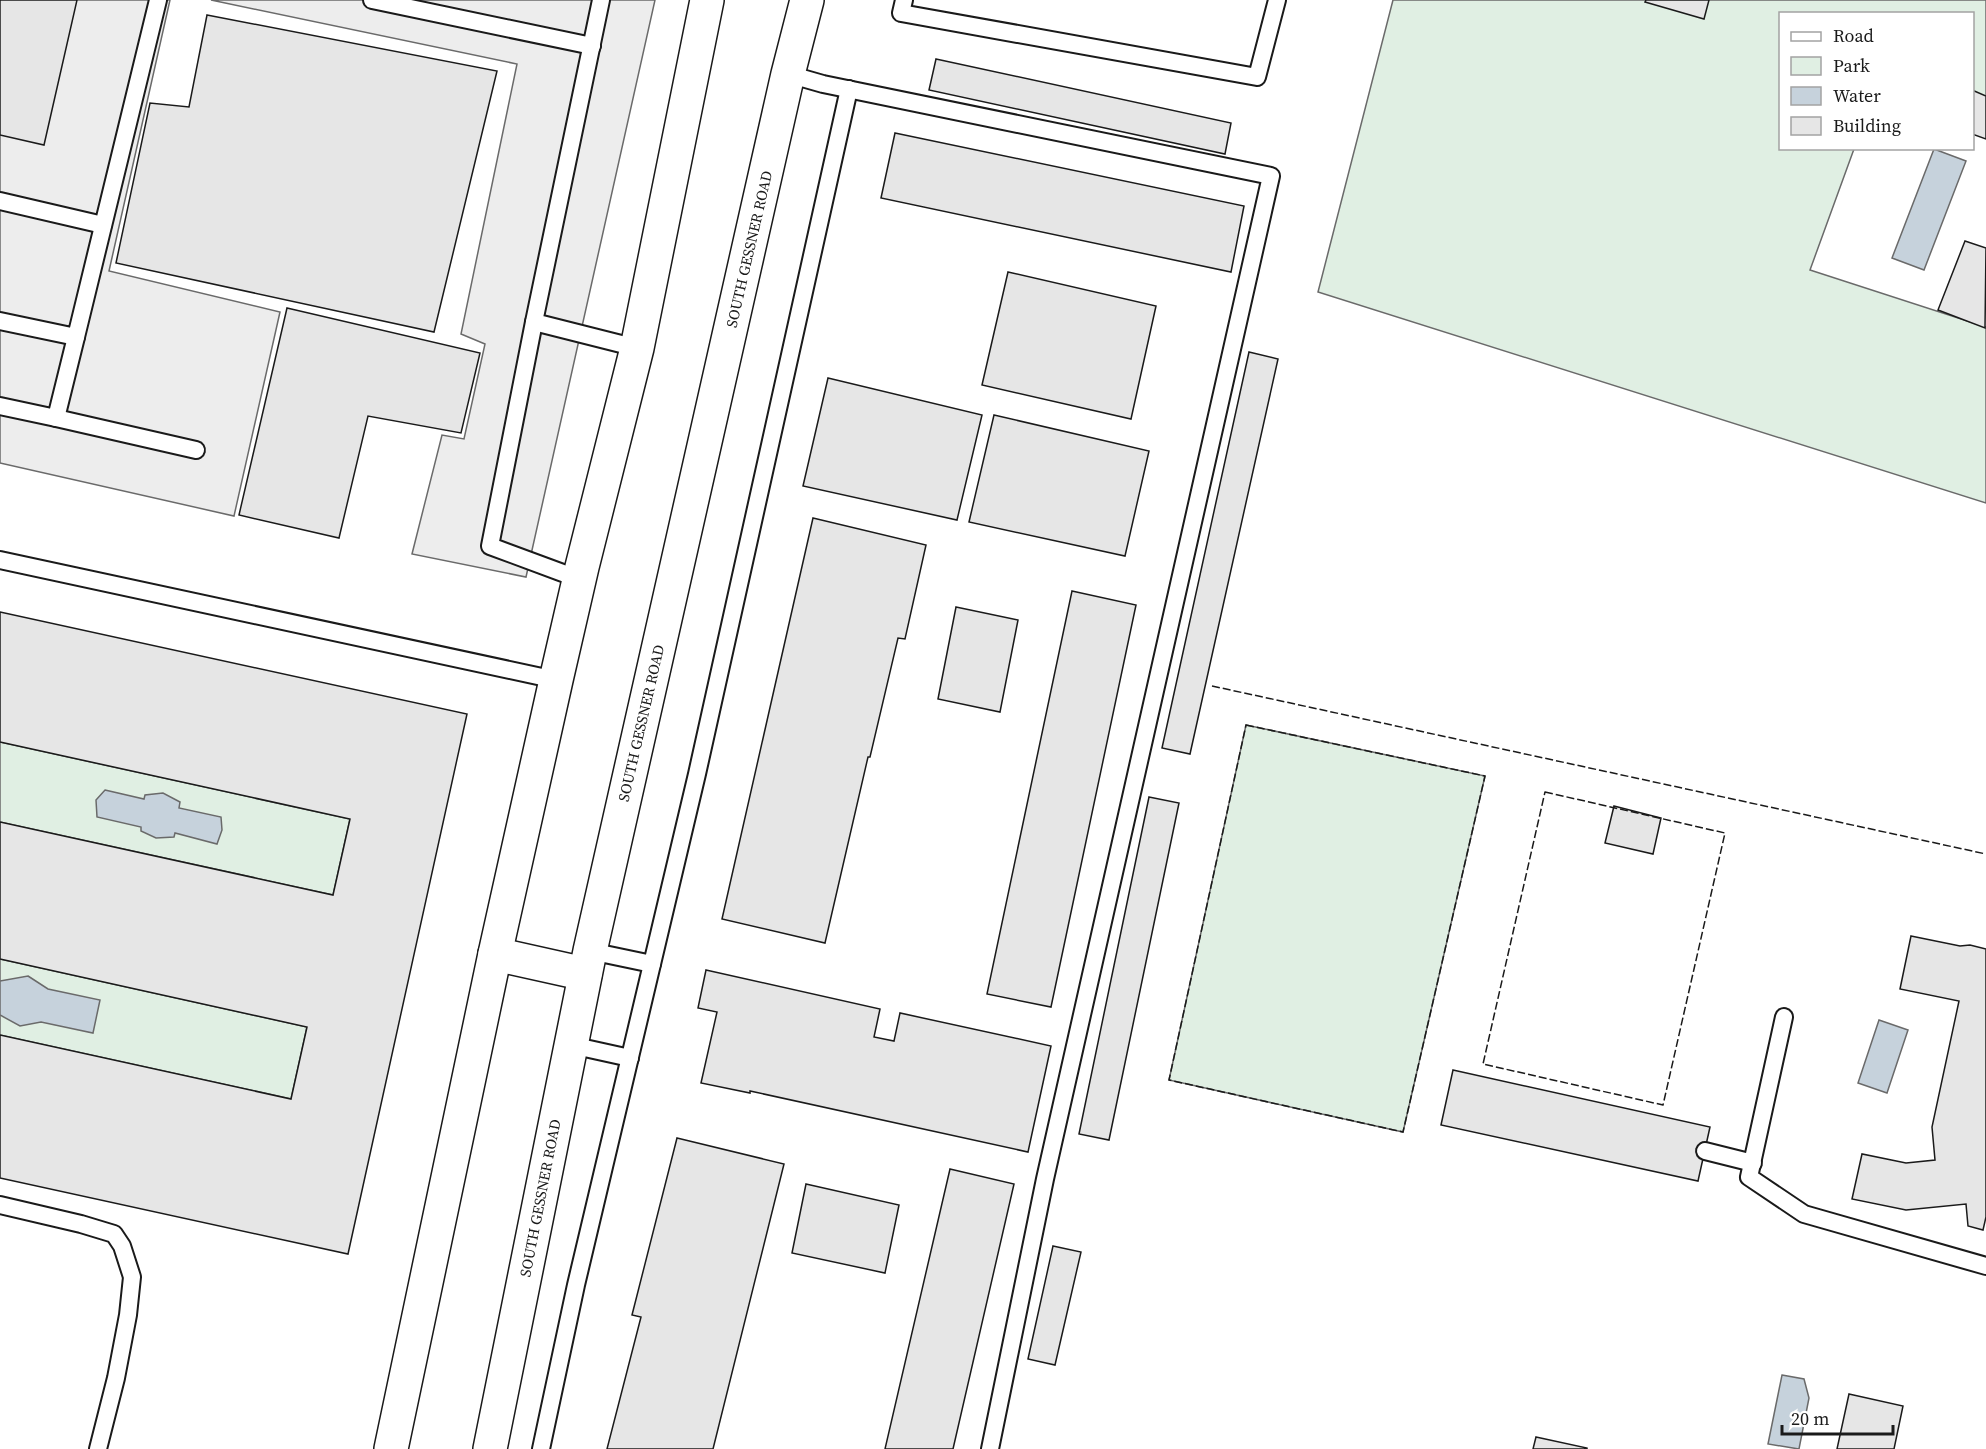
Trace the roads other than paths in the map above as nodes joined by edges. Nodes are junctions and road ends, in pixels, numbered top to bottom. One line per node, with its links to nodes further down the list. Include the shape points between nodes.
1 (158, 0): 12 (lane)
2 (372, 0): 8 (lane)
3 (602, 0): 8 (lane)
4 (707, 0): 16 (main road)
5 (807, 0): 9 (main road, SOUTH GESSNER ROAD)
6 (904, 0): 7 (lane, via 901,13 1257,77)
7 (1277, 0)
8 (592, 45): 14 (lane)
9 (788, 75): 10 (lane); 24 (main road, SOUTH GESSNER ROAD)
10 (849, 89): 25 (lane); 37 (lane, via 1271,176 1045,1179)
11 (0, 201): 12 (lane)
12 (103, 225): 15 (lane)
13 (0, 321): 15 (lane)
14 (534, 322): 16 (lane); 21 (lane, via 490,546)
15 (76, 338): 18 (lane)
16 (637, 348): 21 (main road)
17 (0, 406): 18 (lane)
18 (56, 418): 19 (lane)
19 (196, 450)
20 (0, 560): 22 (lane)
21 (579, 579): 22 (main road)
22 (556, 680): 23 (main road)
23 (495, 954): 24 (main road); 34 (main road)
24 (587, 963): 25 (lane); 27 (main road, SOUTH GESSNER ROAD)
25 (652, 964): 28 (lane)
26 (1784, 1017): 30 (lane)
27 (571, 1045): 28 (lane); 35 (main road, SOUTH GESSNER ROAD)
28 (630, 1058): 36 (lane)
29 (1705, 1151): 30 (lane)
30 (1753, 1163): 32 (lane, via 1749,1177 1804,1214)
31 (0, 1204): 33 (lane, via 114,1234 122,1246 132,1277 128,1315)
32 (1986, 1266)
33 (98, 1449)
34 (391, 1449)
35 (490, 1449)
36 (541, 1449)
37 (990, 1449)

